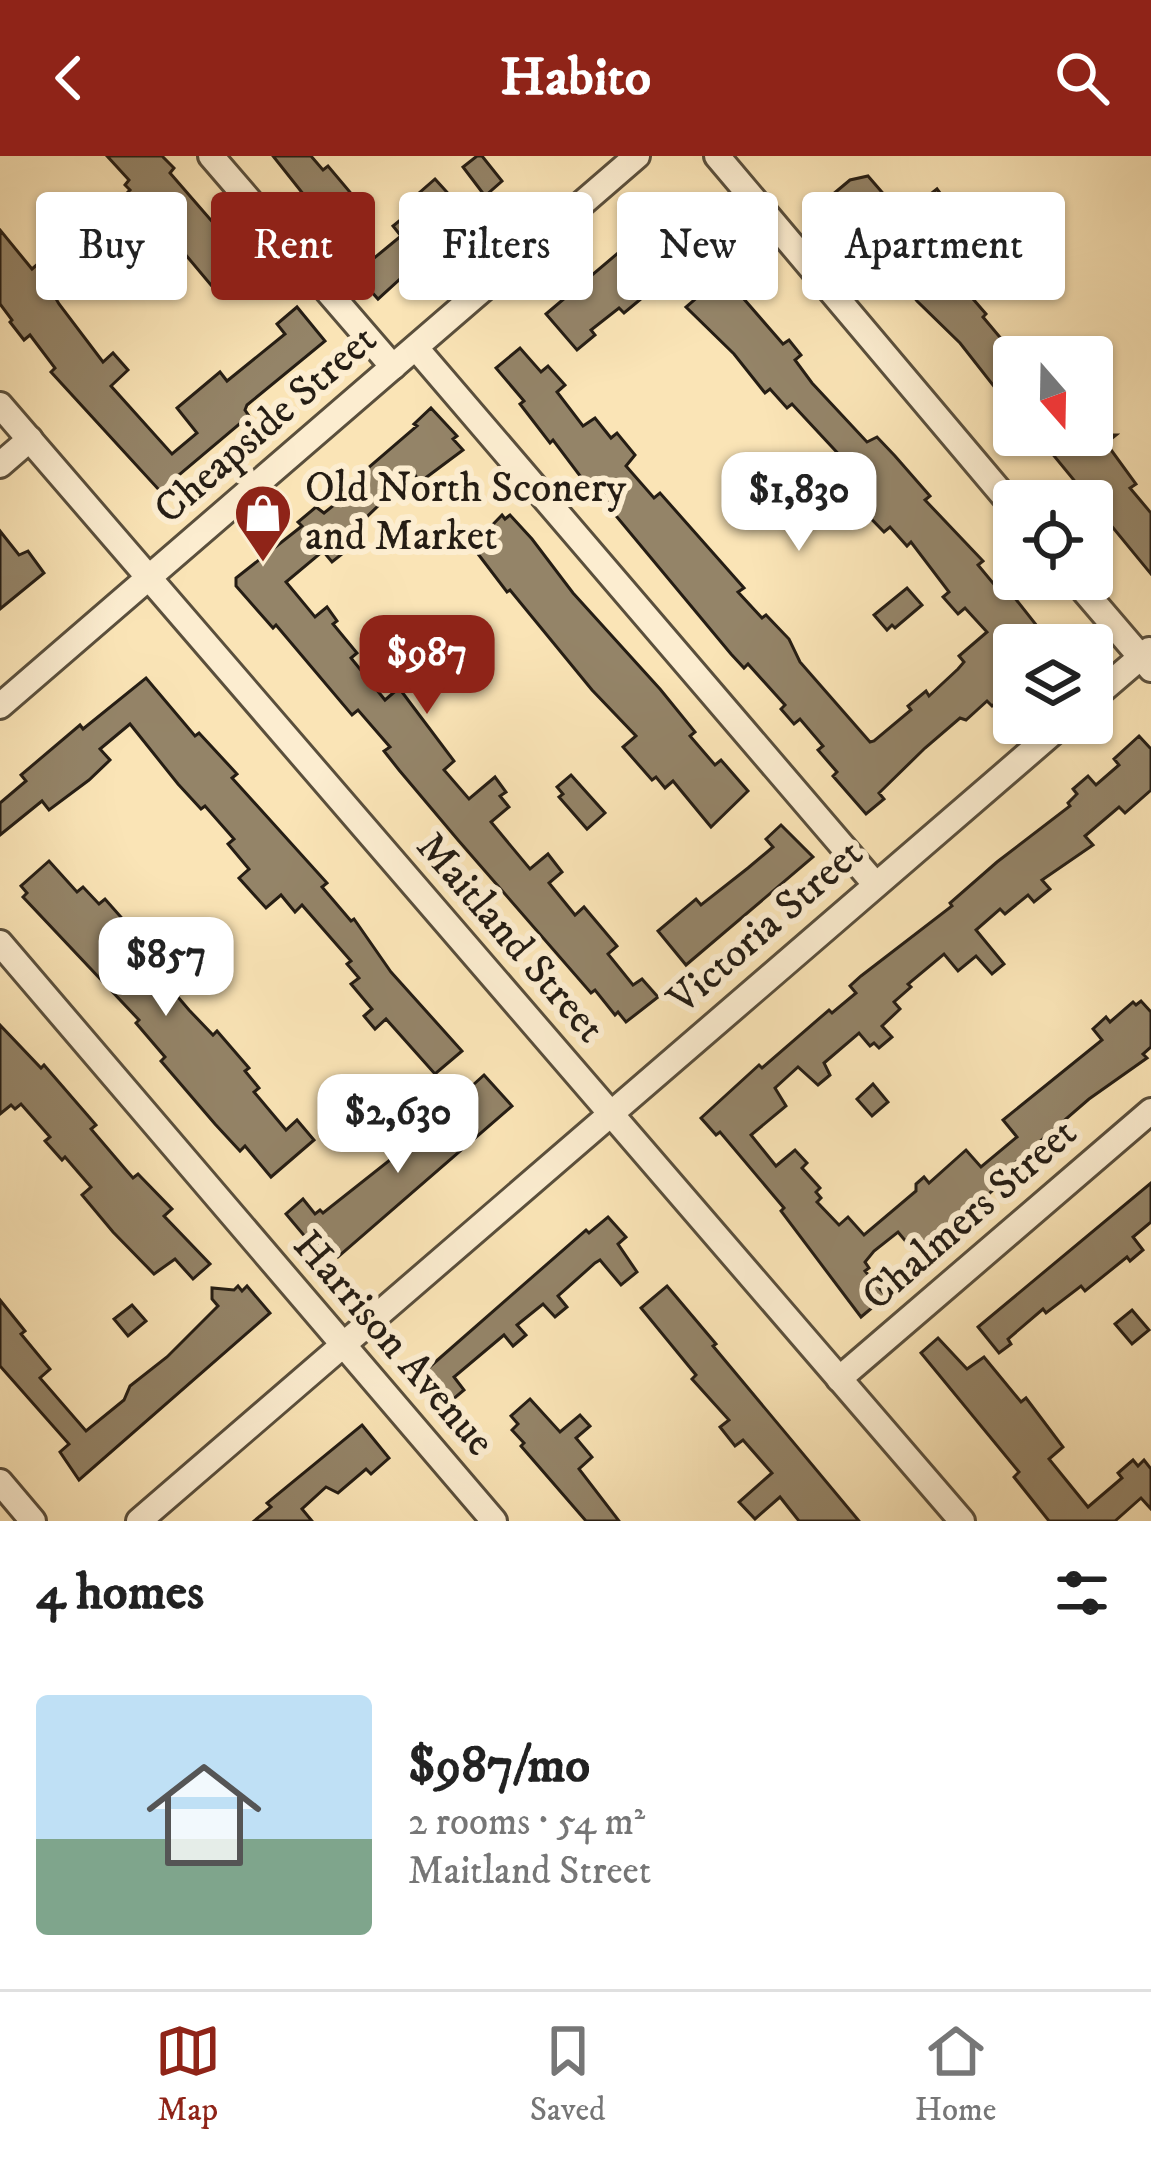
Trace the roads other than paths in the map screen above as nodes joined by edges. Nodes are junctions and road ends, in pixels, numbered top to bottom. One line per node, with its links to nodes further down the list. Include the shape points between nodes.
1 (212, 156): 5 (street)
2 (637, 156): 4 (street, Cheapside Street)
3 (718, 156): 9 (street)
4 (416, 348): 5 (street, Cheapside Street); 16 (street)
5 (393, 367): 10 (street, Cheapside Street)
6 (0, 405): 7 (street, Maitland Street)
7 (30, 439): 8 (street); 10 (street, Maitland Street)
8 (0, 465)
9 (993, 483)
10 (149, 578): 14 (street, Cheapside Street); 19 (street, Maitland Street)
11 (1094, 600): 12 (street)
12 (1148, 658): 13 (street)
13 (1113, 684)
14 (0, 706)
15 (1039, 744): 16 (street, Victoria Street)
16 (875, 884): 19 (street, Victoria Street)
17 (0, 943): 20 (street, Harrison Avenue)
18 (1151, 1111): 21 (street, Chalmers Street)
19 (610, 1114): 20 (street, Victoria Street); 21 (street, Maitland Street)
20 (344, 1346): 24 (street, Victoria Street); 25 (street, Harrison Avenue)
21 (839, 1379): 26 (street, Maitland Street)
22 (0, 1482): 23 (street)
23 (33, 1521)
24 (139, 1521)
25 (494, 1521)
26 (962, 1521)

